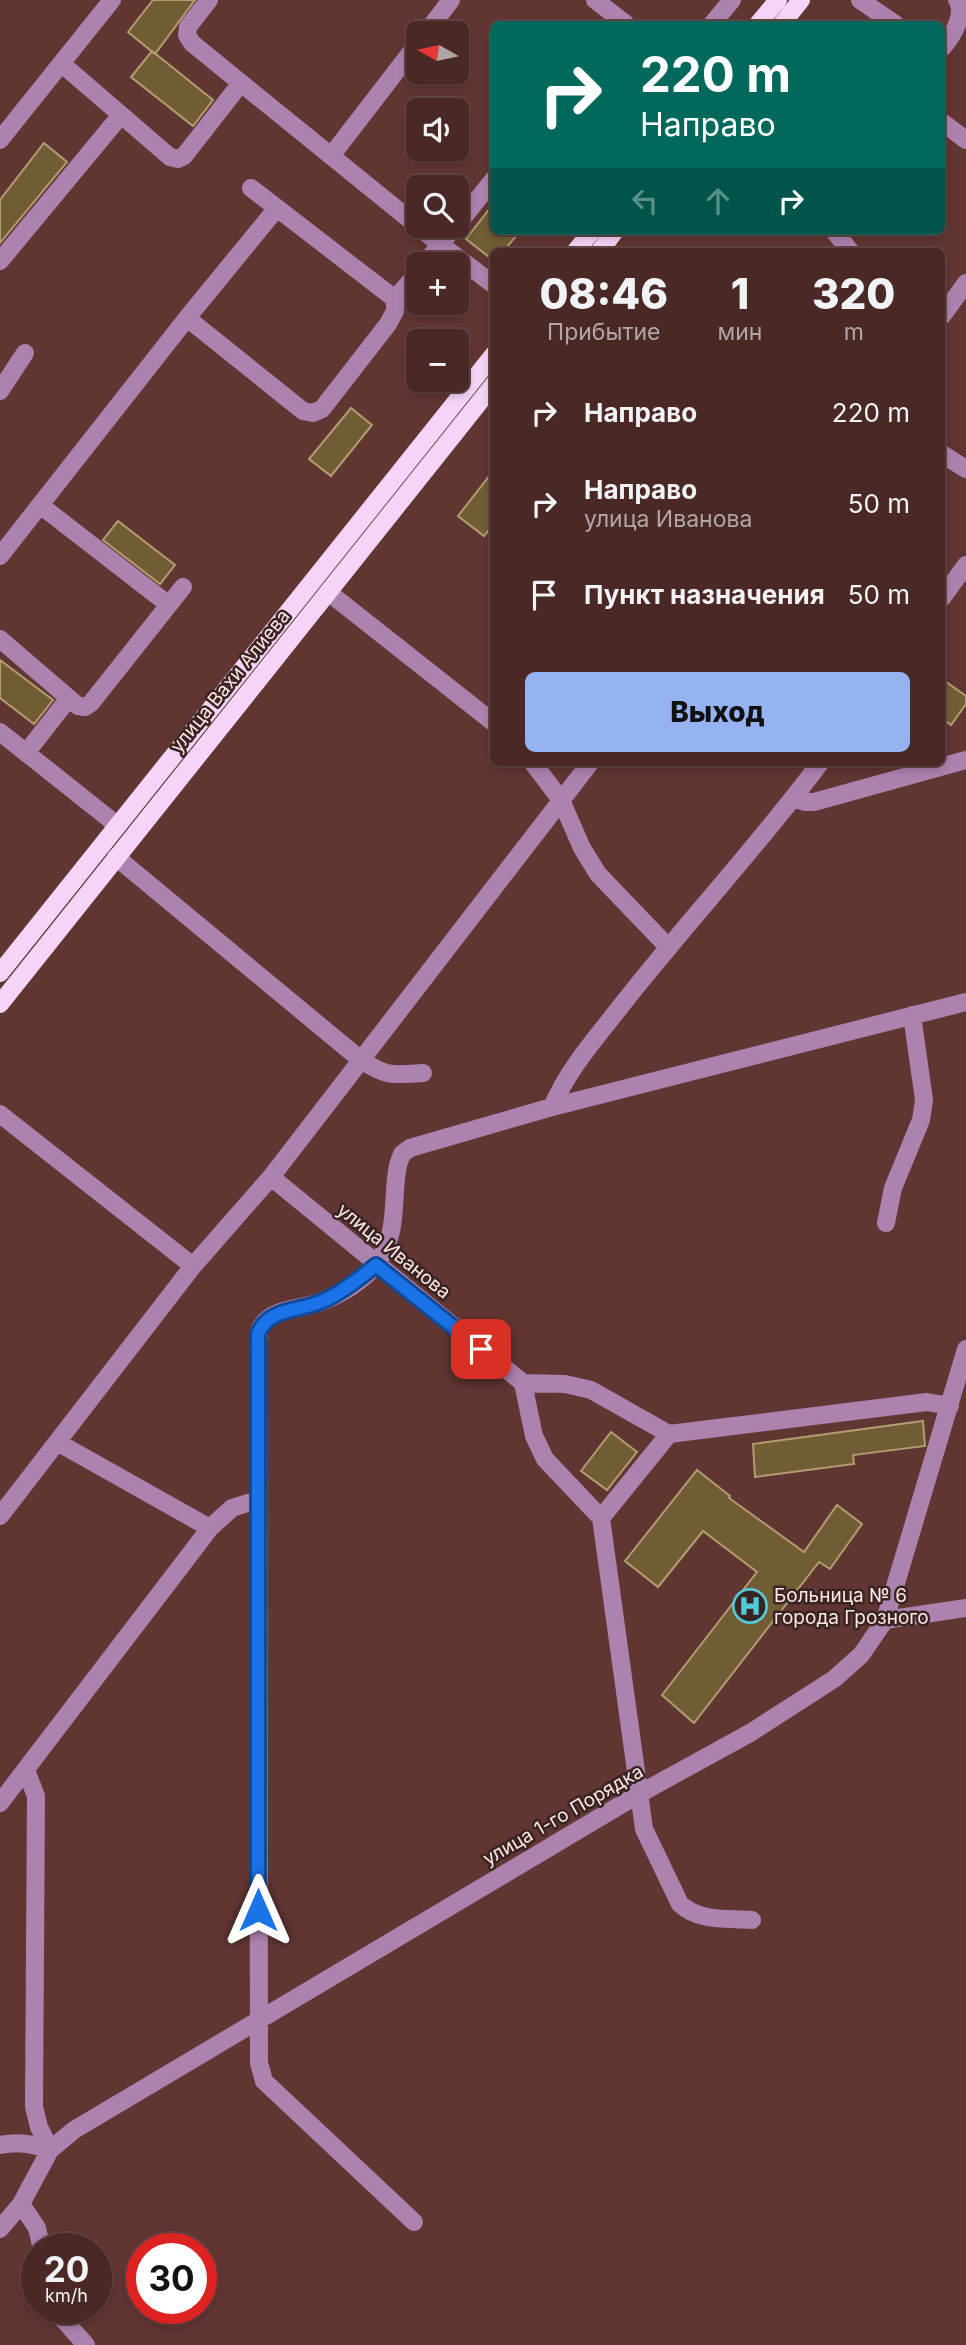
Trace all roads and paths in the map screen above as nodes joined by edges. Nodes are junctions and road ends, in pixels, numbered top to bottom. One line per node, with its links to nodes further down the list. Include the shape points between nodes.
1 (112, 0): 18 (street)
2 (209, 0): 19 (street, via 187,35)
3 (452, 0): 11 (street)
4 (595, 0): 12 (street)
5 (732, 0): 13 (street)
6 (801, 0): 10 (main road)
7 (860, 0): 15 (street)
8 (957, 0): 16 (street, via 964,5 964,19)
9 (774, 1): 10 (street); 14 (main road)
10 (785, 20)
11 (435, 21)
12 (620, 21)
13 (714, 21)
14 (760, 21)
15 (891, 21)
16 (945, 44)
17 (406, 59): 24 (street)
18 (62, 64): 20 (street); 23 (street)
19 (241, 83): 20 (street, via 178,159); 24 (street)
20 (121, 115): 32 (street)
21 (945, 124): 22 (street)
22 (966, 140)
23 (0, 141)
24 (331, 156): 30 (street)
25 (490, 184): 28 (street)
26 (251, 188): 27 (street)
27 (277, 208): 36 (street); 38 (street)
28 (469, 209)
29 (446, 238): 30 (street)
30 (441, 245): 31 (street); 33 (street)
31 (435, 252)
32 (0, 261)
33 (490, 282)
34 (406, 286): 36 (street)
35 (955, 292): 37 (street)
36 (395, 299): 38 (street, via 388,324 322,409 313,413 303,411)
37 (945, 310)
38 (187, 318): 45 (street)
39 (25, 353): 42 (street)
40 (490, 359): 65 (main road, улица Вахи Алиева)
41 (490, 389): 49 (main road, улица Вахи Алиева)
42 (0, 391)
43 (945, 456): 44 (street)
44 (966, 470)
45 (40, 505): 46 (street); 51 (street)
46 (0, 556)
47 (966, 565): 50 (street)
48 (183, 587): 51 (street)
49 (328, 592): 54 (street); 66 (main road, улица Вахи Алиева)
50 (945, 594)
51 (169, 605): 53 (street, via 91,703 78,706)
52 (0, 639): 53 (street)
53 (69, 698): 56 (street)
54 (490, 720)
55 (0, 733): 56 (street)
56 (26, 753): 65 (street)
57 (966, 760): 62 (street)
58 (535, 766): 64 (street)
59 (588, 766): 64 (street)
60 (818, 766): 63 (street)
61 (944, 766): 63 (street, via 814,802)
62 (945, 766)
63 (794, 798): 67 (street)
64 (561, 800): 67 (street, via 598,874); 72 (street)
65 (117, 825): 68 (main road, улица Вахи Алиева)
66 (116, 858): 70 (main road, улица Вахи Алиева); 72 (street)
67 (667, 947): 74 (street, via 563,1080)
68 (0, 973)
69 (966, 1002): 71 (street)
70 (0, 1004)
71 (912, 1015): 74 (street); 77 (street, via 924,1100 921,1120 893,1188)
72 (361, 1060): 73 (street, via 380,1073); 76 (street)
73 (423, 1073)
74 (552, 1107): 78 (street, via 402,1154 395,1178 392,1235)
75 (0, 1114): 79 (street)
76 (271, 1177): 78 (street, улица Иванова); 79 (street)
77 (886, 1223)
78 (376, 1265): 81 (street, улица Иванова); 85 (street, via 322,1302 272,1315 262,1324)
79 (193, 1266): 84 (street)
80 (966, 1349): 82 (street, улица 1-го Порядка)
81 (523, 1383): 83 (street, via 591,1390); 87 (street, via 534,1436 545,1459)
82 (950, 1406): 83 (street, via 927,1402); 90 (street, улица 1-го Порядка)
83 (669, 1434): 87 (street)
84 (57, 1442): 86 (street); 88 (street)
85 (257, 1500): 88 (street, via 232,1508); 95 (street)
86 (0, 1516)
87 (601, 1518): 92 (street)
88 (210, 1528): 91 (street)
89 (966, 1608): 90 (street)
90 (885, 1620): 92 (street, улица 1-го Порядка, via 861,1655 834,1679 750,1733)
91 (26, 1770): 93 (street); 97 (street, via 36,1796 34,2107)
92 (639, 1794): 94 (street, via 643,1829 680,1904 702,1917); 95 (street, улица 1-го Порядка)
93 (0, 1803)
94 (752, 1920)
95 (259, 2019): 97 (street, улица 1-го Порядка, via 74,2130); 99 (street, via 259,2063 264,2081)
96 (0, 2145): 97 (street, via 29,2143)
97 (50, 2150): 98 (street)
98 (21, 2204): 100 (street); 101 (street)
99 (414, 2222)
100 (0, 2229)
101 (38, 2233)
102 (67, 2324): 103 (street)
103 (86, 2345)

